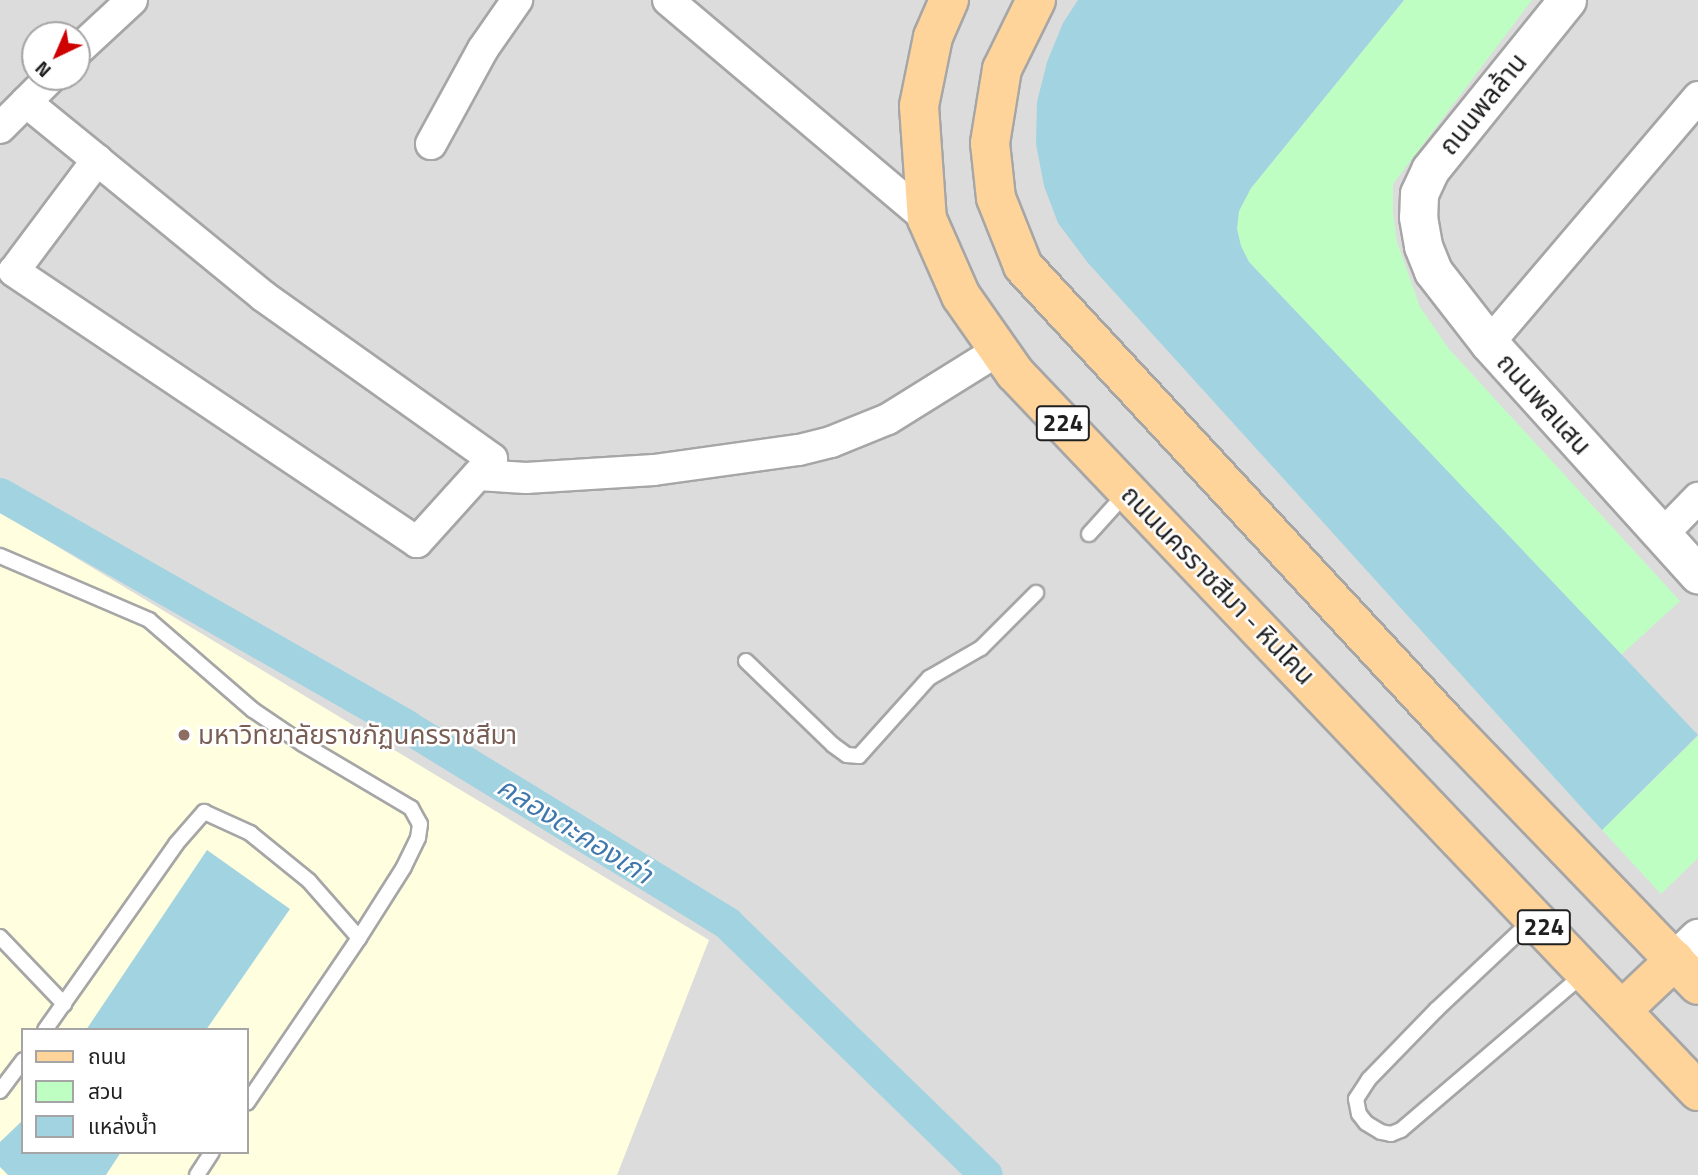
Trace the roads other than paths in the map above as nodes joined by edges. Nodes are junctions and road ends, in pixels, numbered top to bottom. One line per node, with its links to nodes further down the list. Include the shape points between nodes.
1 (132, 0): 7 (street)
2 (517, 0): 12 (street)
3 (668, 0): 15 (street)
4 (949, 0): 15 (main road, ถนนนครราชสีมา - หินโคน / 224, via 933,37 919,106)
5 (1036, 0): 30 (main road, 224, via 1002,69 990,143 996,198 1023,266 1447,724)
6 (1567, 0): 14 (street, ถนนพลล้าน, via 1430,170 1419,194)
7 (91, 38)
8 (37, 91): 10 (street)
9 (1698, 97): 16 (street)
10 (26, 102): 11 (street); 13 (street)
11 (1, 125)
12 (431, 144)
13 (97, 160): 18 (street, via 264,296 492,459); 18 (street, via 14,271 417,542)
14 (1418, 217): 16 (street, ถนนพลแสน, via 1433,271)
15 (927, 219): 17 (main road, ถนนนครราชสีมา - หินโคน / 224, via 961,296)
16 (1489, 343): 22 (street, ถนนพลแสน)
17 (999, 350): 18 (street, via 888,419 799,450 641,471 526,478); 19 (main road, ถนนนครราชสีมา - หินโคน / 224, via 1015,373)
18 (478, 475)
19 (1128, 491): 21 (lane); 27 (main road, ถนนนครราชสีมา - หินโคน / 224)
20 (1698, 498): 22 (street)
21 (1089, 534)
22 (1662, 535): 24 (street, ถนนพลแสน)
23 (0, 556): 29 (lane, via 149,620 253,710 411,808 420,824 418,838)
24 (1698, 574)
25 (1036, 593): 26 (lane, via 981,648 929,678 859,756 846,755 833,745)
26 (746, 661)
27 (1534, 917): 31 (main road, ถนนนครราชสีมา - หินโคน / 224); 31 (lane, via 1369,1079 1356,1100 1366,1123 1391,1134 1401,1130)
28 (0, 937): 32 (lane)
29 (359, 938): 32 (lane, via 309,881 260,841 204,812 176,844); 38 (lane)
30 (1690, 961): 33 (main road)
31 (1586, 972): 33 (main road, ถนนนครราชสีมา - หินโคน / 224)
32 (64, 1004): 34 (lane)
33 (1622, 1010): 37 (main road, ถนนนครราชสีมา - หินโคน / 224)
34 (46, 1028)
35 (21, 1063): 36 (lane)
36 (0, 1091)
37 (1698, 1091)
38 (248, 1102)
39 (211, 1154): 40 (lane)
40 (197, 1175)

